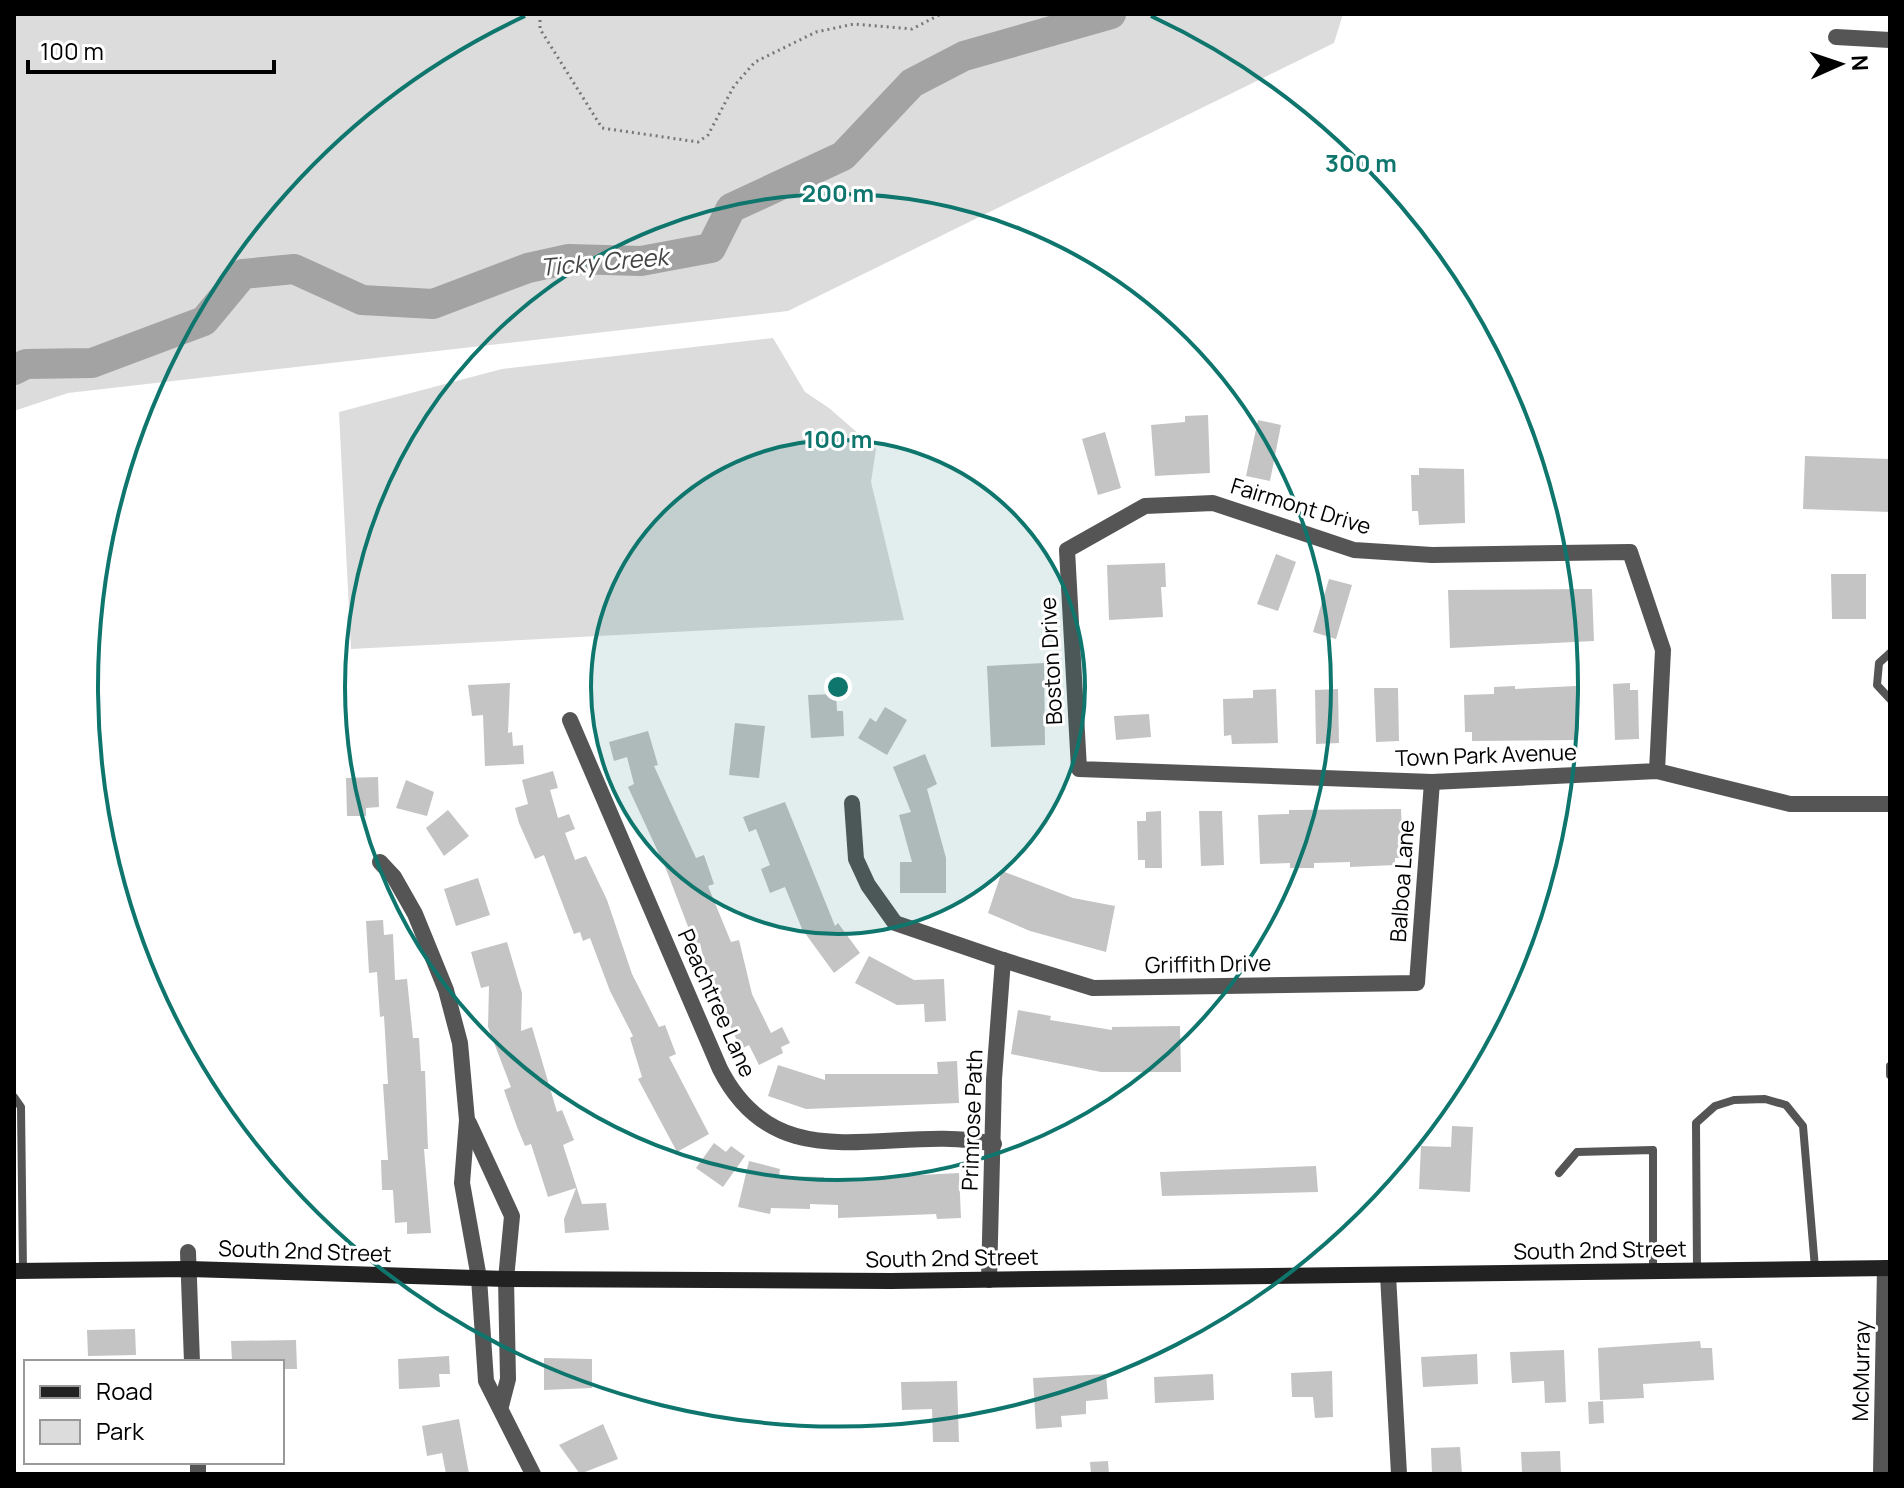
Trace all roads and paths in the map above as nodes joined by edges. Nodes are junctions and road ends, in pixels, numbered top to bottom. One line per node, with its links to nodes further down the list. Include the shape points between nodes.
1 (540, 14): 2 (path, via 540,29 602,128 698,142 708,135 734,86 755,62 816,32 854,24 912,29)
2 (941, 14)
3 (1836, 37): 4 (street)
4 (1890, 40)
5 (1067, 550): 9 (street, Boston Drive); 10 (street, Fairmont Drive, via 1145,506 1213,503 1354,550 1432,555 1630,552 1663,650)
6 (1890, 653): 7 (lane, via 1879,663 1877,685)
7 (1890, 699)
8 (570, 720): 21 (street, Peachtree Lane, via 720,1069 745,1107 774,1129 810,1142 967,1138)
9 (1079, 769): 11 (street, Town Park Avenue)
10 (1657, 771): 11 (street, Town Park Avenue); 13 (street, Town Park Avenue, via 1790,804)
11 (1432, 782): 16 (street, Balboa Lane)
12 (852, 803): 15 (street, Griffith Drive, via 856,859 895,923)
13 (1890, 804)
14 (380, 862): 20 (street, via 415,914 446,990 460,1043)
15 (1003, 960): 16 (street, Griffith Drive, via 1093,988); 21 (street, Primrose Path)
16 (1417, 983)
17 (1890, 1066): 18 (lane)
18 (1890, 1075)
19 (14, 1097): 23 (lane, via 21,1107)
20 (467, 1120): 32 (street, via 462,1183); 33 (street, via 512,1216)
21 (994, 1144): 34 (street, Primrose Path)
22 (1559, 1173): 30 (lane, via 1577,1152 1653,1150)
23 (18, 1220): 28 (lane)
24 (188, 1252): 26 (street)
25 (1887, 1268): 27 (main road, South 2nd Street); 39 (street, McMurray)
26 (189, 1269): 28 (main road, South 2nd Street); 32 (main road, South 2nd Street); 35 (street)
27 (1815, 1269): 29 (main road, South 2nd Street); 29 (lane, via 1803,1126 1786,1105 1765,1099 1724,1103 1696,1123)
28 (19, 1271)
29 (1697, 1271): 30 (main road, South 2nd Street)
30 (1653, 1272): 31 (main road, South 2nd Street)
31 (1388, 1275): 34 (main road, South 2nd Street); 38 (street)
32 (479, 1278): 33 (main road, South 2nd Street); 36 (street, via 486,1381)
33 (506, 1279): 34 (main road, South 2nd Street); 36 (street, via 508,1379)
34 (989, 1280)
35 (192, 1360)
36 (501, 1406): 37 (street)
37 (533, 1474)
38 (1399, 1474)
39 (1881, 1474)

